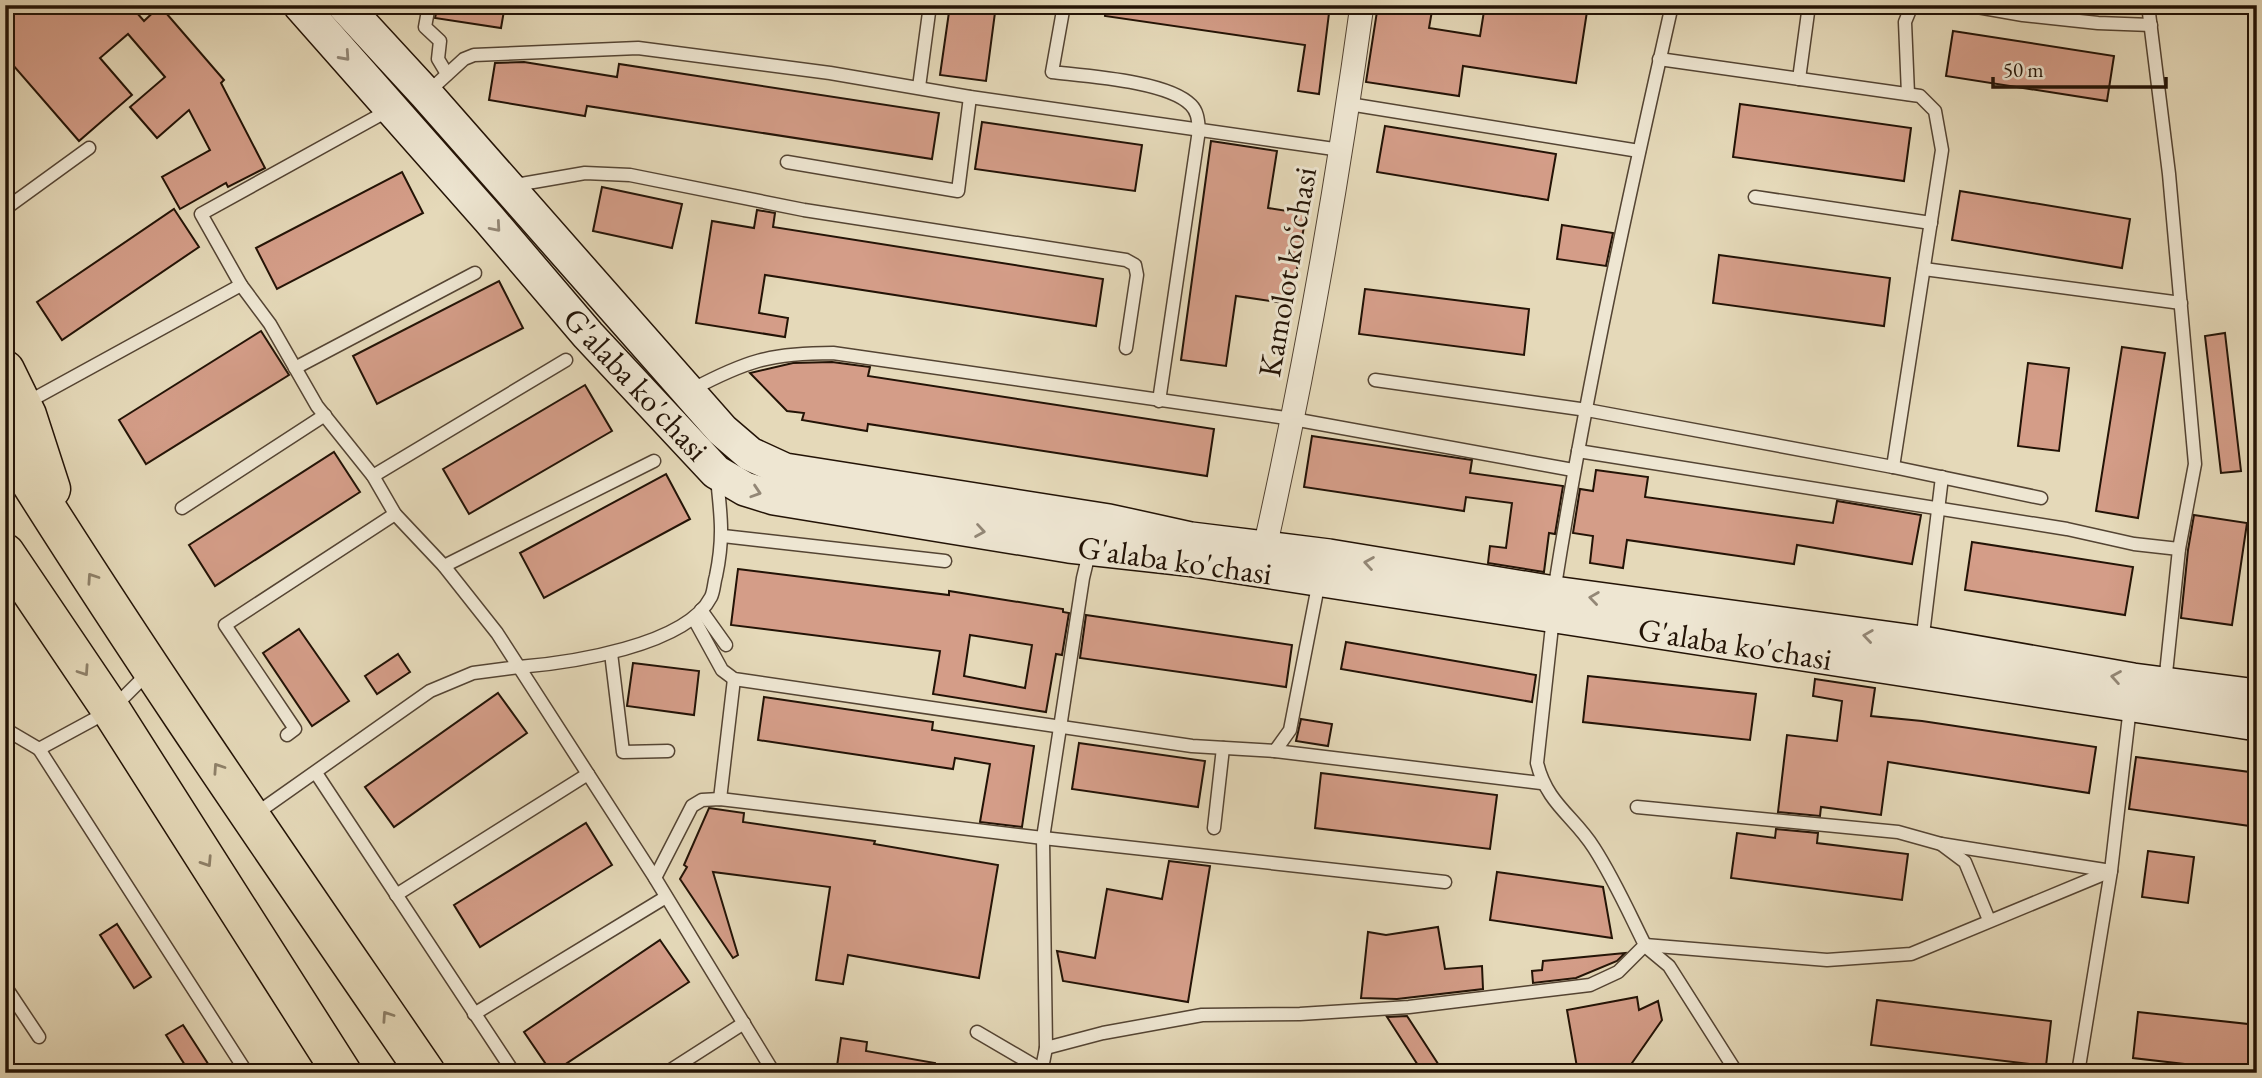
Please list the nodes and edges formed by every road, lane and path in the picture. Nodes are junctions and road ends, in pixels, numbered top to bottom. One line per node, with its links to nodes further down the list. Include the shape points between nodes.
1 (300, 5): 20 (main road, G'alaba ko'chasi, one-way to 20)
2 (344, 5): 15 (main road, G'alaba ko'chasi)
3 (429, 5): 15 (lane, via 425,27 440,41)
4 (930, 5): 16 (lane)
5 (1064, 5): 21 (lane, via 1052,72 1174,92 1197,112)
6 (1362, 5): 19 (street, Kamolot koʻchasi)
7 (1672, 5): 13 (lane)
8 (1810, 5): 14 (lane)
9 (1912, 5): 17 (lane, via 1905,22)
10 (1966, 5): 12 (lane, via 2023,15)
11 (2148, 5): 12 (lane)
12 (2151, 25): 35 (lane)
13 (1660, 60): 14 (lane); 24 (lane)
14 (1799, 79): 17 (lane)
15 (437, 84): 16 (lane, via 474,55 623,48); 26 (main road, G'alaba ko'chasi)
16 (919, 87): 18 (lane)
17 (1908, 94): 29 (lane, via 1920,96 1935,111 1940,137)
18 (970, 97): 21 (lane); 25 (lane, via 958,191)
19 (1349, 104): 23 (street, Kamolot koʻchasi); 24 (lane)
20 (392, 109): 31 (main road, G'alaba ko'chasi, one-way to 31); 34 (lane, via 201,214)
21 (1199, 130): 23 (lane); 42 (lane)
22 (89, 148): 28 (lane)
23 (1341, 150): 46 (street, Kamolot koʻchasi)
24 (1639, 151): 44 (lane)
25 (787, 162)
26 (506, 187): 30 (main road, G'alaba ko'chasi); 36 (lane, via 585,173 630,176 804,210 1126,260 1135,265 1137,275)
27 (1755, 197): 29 (lane)
28 (5, 209)
29 (1931, 223): 32 (lane)
30 (563, 250): 31 (main road); 41 (main road, G'alaba ko'chasi)
31 (532, 268): 52 (main road, G'alaba ko'chasi)
32 (1924, 269): 35 (lane); 50 (lane)
33 (475, 273): 38 (lane)
34 (241, 285): 38 (lane); 43 (lane)
35 (2181, 303): 63 (lane, via 2194,464)
36 (1126, 348)
37 (566, 360): 53 (lane)
38 (295, 368): 45 (lane)
39 (5, 370): 43 (highway)
40 (1375, 380): 44 (lane)
41 (688, 392): 42 (lane, via 752,361 791,353 833,353); 59 (main road, G'alaba ko'chasi, via 750,454 785,470)
42 (1159, 401): 46 (lane)
43 (22, 404): 61 (highway)
44 (1587, 410): 48 (lane); 50 (lane)
45 (325, 415): 53 (lane); 56 (lane)
46 (1293, 419): 51 (lane); 62 (street, Kamolot koʻchasi)
47 (5, 442): 61 (highway)
48 (1578, 451): 51 (lane); 57 (lane)
49 (654, 461): 66 (lane)
50 (1893, 467): 54 (lane)
51 (1573, 470): 68 (lane)
52 (716, 472): 59 (main road, G'alaba ko'chasi, one-way to 59, via 745,489 775,498); 60 (lane)
53 (373, 476): 58 (lane)
54 (1942, 477): 55 (lane); 57 (lane)
55 (2041, 498)
56 (182, 508)
57 (1938, 509): 63 (lane); 70 (lane)
58 (396, 514): 66 (lane); 83 (lane, via 225,625 295,729)
59 (1076, 534): 62 (main road, G'alaba ko'chasi, via 1109,521); 67 (main road, G'alaba ko'chasi, via 1187,559); 81 (lane, via 1083,578)
60 (723, 536): 65 (lane); 69 (lane, via 712,596)
61 (69, 545): 74 (highway, one-way to 61)
62 (1265, 547): 68 (main road, G'alaba ko'chasi, one-way to 62)
63 (2179, 549): 76 (lane)
64 (5, 553): 79 (highway, one-way to 79)
65 (945, 561)
66 (444, 566): 73 (lane)
67 (1319, 580): 68 (main road, G'alaba ko'chasi); 87 (lane, via 1290,730)
68 (1553, 605): 70 (main road, G'alaba ko'chasi, one-way to 68); 78 (main road, G'alaba ko'chasi); 90 (lane, via 1537,763)
69 (697, 615): 71 (lane); 72 (lane, via 664,634); 75 (lane, via 722,670)
70 (1922, 643): 76 (main road, G'alaba ko'chasi, one-way to 70)
71 (726, 645)
72 (611, 653): 73 (lane); 86 (lane, via 623,752)
73 (519, 667): 88 (lane, via 473,673 430,691); 89 (lane)
74 (152, 669): 79 (lane); 93 (highway, one-way to 74)
75 (734, 679): 81 (lane); 91 (lane)
76 (2165, 683): 77 (main road, G'alaba ko'chasi)
77 (2257, 696)
78 (2130, 703): 80 (main road, G'alaba ko'chasi); 97 (lane)
79 (111, 710): 85 (lane); 112 (highway, one-way to 112)
80 (2257, 724)
81 (1060, 725): 84 (lane); 95 (lane)
82 (5, 729): 85 (lane)
83 (287, 734)
84 (1223, 748): 87 (lane); 94 (lane)
85 (39, 749): 111 (lane)
86 (668, 751)
87 (1275, 751): 90 (lane)
88 (316, 773): 93 (lane); 100 (lane)
89 (588, 774): 98 (lane); 100 (lane)
90 (1541, 783): 103 (lane, via 1593,846)
91 (720, 799): 95 (lane); 98 (lane, via 692,806)
92 (1637, 807): 96 (lane, via 1898,832)
93 (251, 817): 113 (highway, one-way to 93)
94 (1214, 828)
95 (1043, 838): 99 (lane); 109 (lane)
96 (1941, 844): 97 (lane); 102 (lane, via 1965,862)
97 (2111, 871): 102 (lane); 118 (lane)
98 (655, 878): 101 (lane)
99 (1445, 882)
100 (396, 895): 105 (lane)
101 (666, 897): 105 (lane); 106 (lane)
102 (1989, 920): 103 (lane, via 1911,954 1827,960)
103 (1645, 946): 109 (lane, via 1618,972 1590,985 1409,1007 1202,1015); 117 (lane, via 1669,966)
104 (5, 986): 108 (lane)
105 (474, 1014): 114 (lane)
106 (744, 1023): 115 (lane); 116 (lane)
107 (976, 1032): 110 (lane)
108 (39, 1037)
109 (1046, 1048): 110 (lane)
110 (1041, 1071)
111 (247, 1073)
112 (342, 1073)
113 (426, 1073)
114 (514, 1073)
115 (666, 1073)
116 (774, 1073)
117 (1737, 1073)
118 (2078, 1073)

